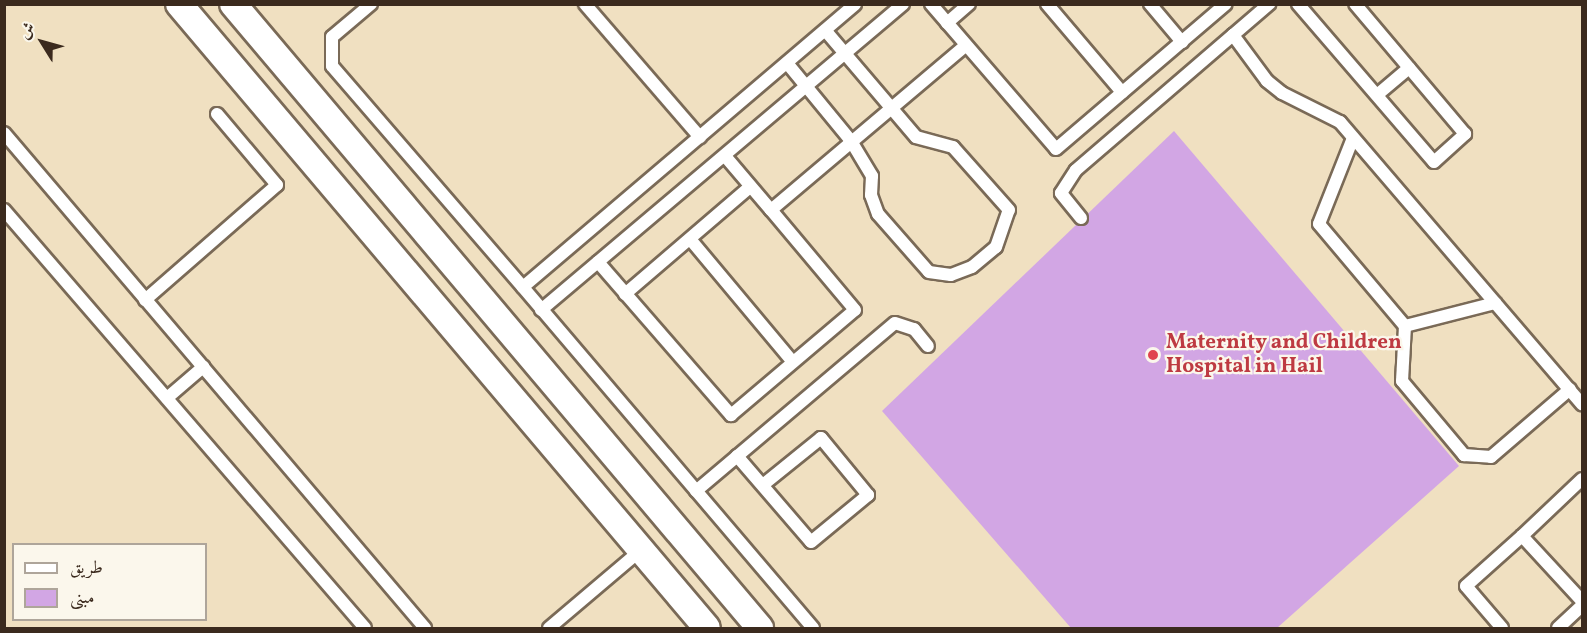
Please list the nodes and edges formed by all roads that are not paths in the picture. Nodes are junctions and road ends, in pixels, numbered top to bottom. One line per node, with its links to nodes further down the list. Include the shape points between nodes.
1 (179, 4): 56 (street)
2 (233, 4): 63 (street)
3 (371, 4): 39 (lane, via 332,37 332,66)
4 (585, 4): 29 (lane)
5 (855, 4): 16 (lane)
6 (903, 4): 20 (lane)
7 (932, 4): 15 (lane)
8 (969, 4): 15 (lane)
9 (1047, 4): 24 (lane)
10 (1150, 4): 18 (lane)
11 (1226, 4): 18 (lane)
12 (1269, 4): 17 (lane)
13 (1298, 4): 25 (lane)
14 (1355, 4): 22 (lane)
15 (947, 23): 19 (lane)
16 (825, 30): 20 (lane); 21 (lane)
17 (1233, 35): 30 (lane, via 1267,81 1282,93 1340,122); 36 (lane, via 1077,170 1062,193)
18 (1182, 42): 24 (lane)
19 (966, 45): 24 (lane, via 1056,149); 26 (lane)
20 (844, 55): 23 (lane); 26 (lane)
21 (787, 63): 23 (lane); 29 (lane)
22 (1409, 68): 25 (lane); 25 (lane, via 1465,134 1434,162)
23 (806, 87): 31 (lane); 32 (lane)
24 (1122, 92)
25 (1377, 95)
26 (890, 108): 31 (lane); 31 (lane, via 916,137 953,147 1009,210 996,247 972,267 951,274 929,272 878,214 872,176)
27 (217, 114): 41 (lane, via 277,184)
28 (4, 133): 41 (lane)
29 (699, 137): 39 (lane)
30 (1353, 138): 42 (lane); 44 (lane, via 1319,224)
31 (851, 141): 35 (lane)
32 (725, 156): 33 (lane); 38 (lane)
33 (750, 187): 35 (lane); 37 (lane)
34 (4, 210): 49 (lane)
35 (771, 210): 46 (lane, via 855,310)
36 (1081, 218)
37 (690, 239): 40 (lane); 46 (lane)
38 (598, 262): 40 (lane); 43 (lane)
39 (523, 287): 43 (lane)
40 (625, 294): 46 (lane, via 731,416)
41 (145, 300): 47 (lane)
42 (1495, 303): 44 (lane); 48 (lane)
43 (542, 310): 54 (lane)
44 (1405, 326): 48 (lane, via 1402,381 1464,455 1491,457)
45 (928, 346): 51 (lane, via 914,329 895,323)
46 (793, 362)
47 (203, 367): 49 (lane); 60 (lane)
48 (1570, 389): 50 (lane)
49 (167, 398): 59 (lane)
50 (1582, 404)
51 (737, 456): 53 (lane, via 811,542 868,495 821,438); 54 (lane)
52 (1582, 479): 55 (lane)
53 (764, 484)
54 (696, 491): 64 (lane)
55 (1522, 536): 57 (lane); 65 (lane, via 1466,586)
56 (641, 550): 61 (lane); 62 (street)
57 (1582, 601)
58 (1582, 606): 66 (lane)
59 (365, 628)
60 (425, 628)
61 (549, 628)
62 (707, 628)
63 (760, 628)
64 (813, 628)
65 (1502, 628)
66 (1558, 628)

